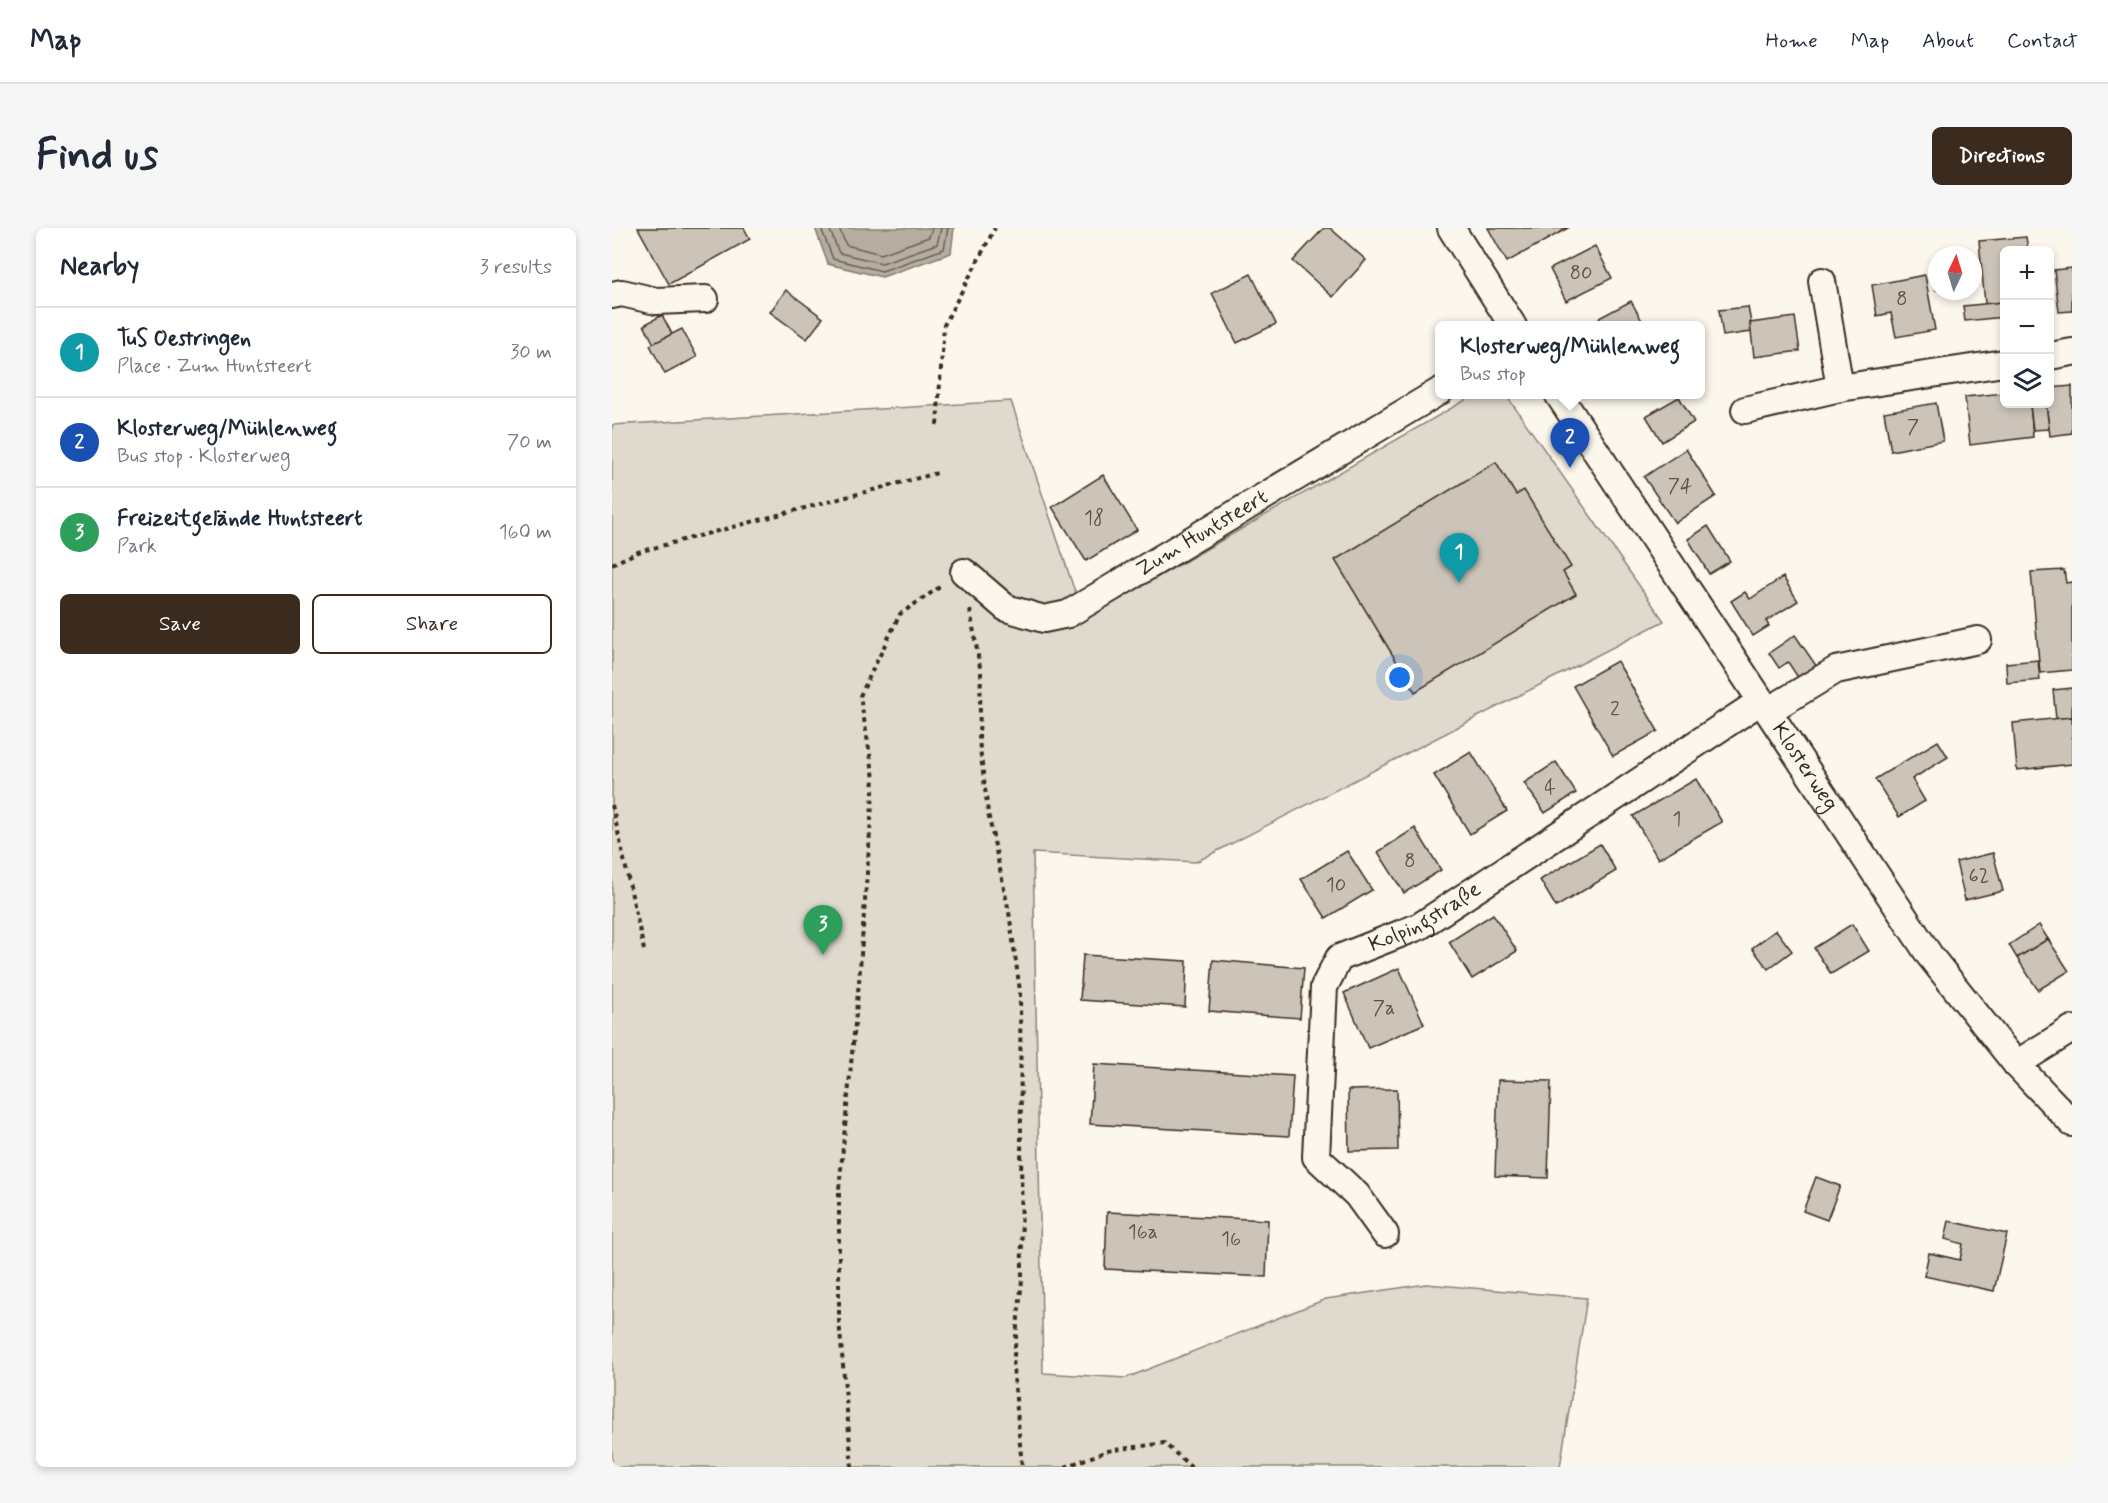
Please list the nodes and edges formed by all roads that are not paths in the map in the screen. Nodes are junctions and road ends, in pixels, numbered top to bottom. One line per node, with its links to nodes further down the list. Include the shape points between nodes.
1 (1450, 228): 5 (street)
2 (1822, 281): 9 (street)
3 (612, 295): 4 (street, via 622,293 656,301)
4 (705, 299)
5 (1510, 321)
6 (2072, 352): 7 (street)
7 (2054, 355)
8 (2000, 364): 9 (street)
9 (1840, 388): 12 (street)
10 (1435, 394): 13 (street, Zum Huntsteert, via 1068,614 1044,620 1006,609)
11 (1561, 399): 15 (street, Klosterweg)
12 (1745, 410)
13 (964, 572)
14 (1978, 640): 15 (street, Kolpingstraße, via 1836,670)
15 (1765, 706): 17 (street, Klosterweg, via 1930,956); 19 (street, Kolpingstraße, via 1420,926 1339,958 1324,987 1317,1157 1357,1195)
16 (2072, 1029): 17 (street)
17 (2016, 1064): 18 (street, Klosterweg)
18 (2072, 1123)
19 (1385, 1234)

